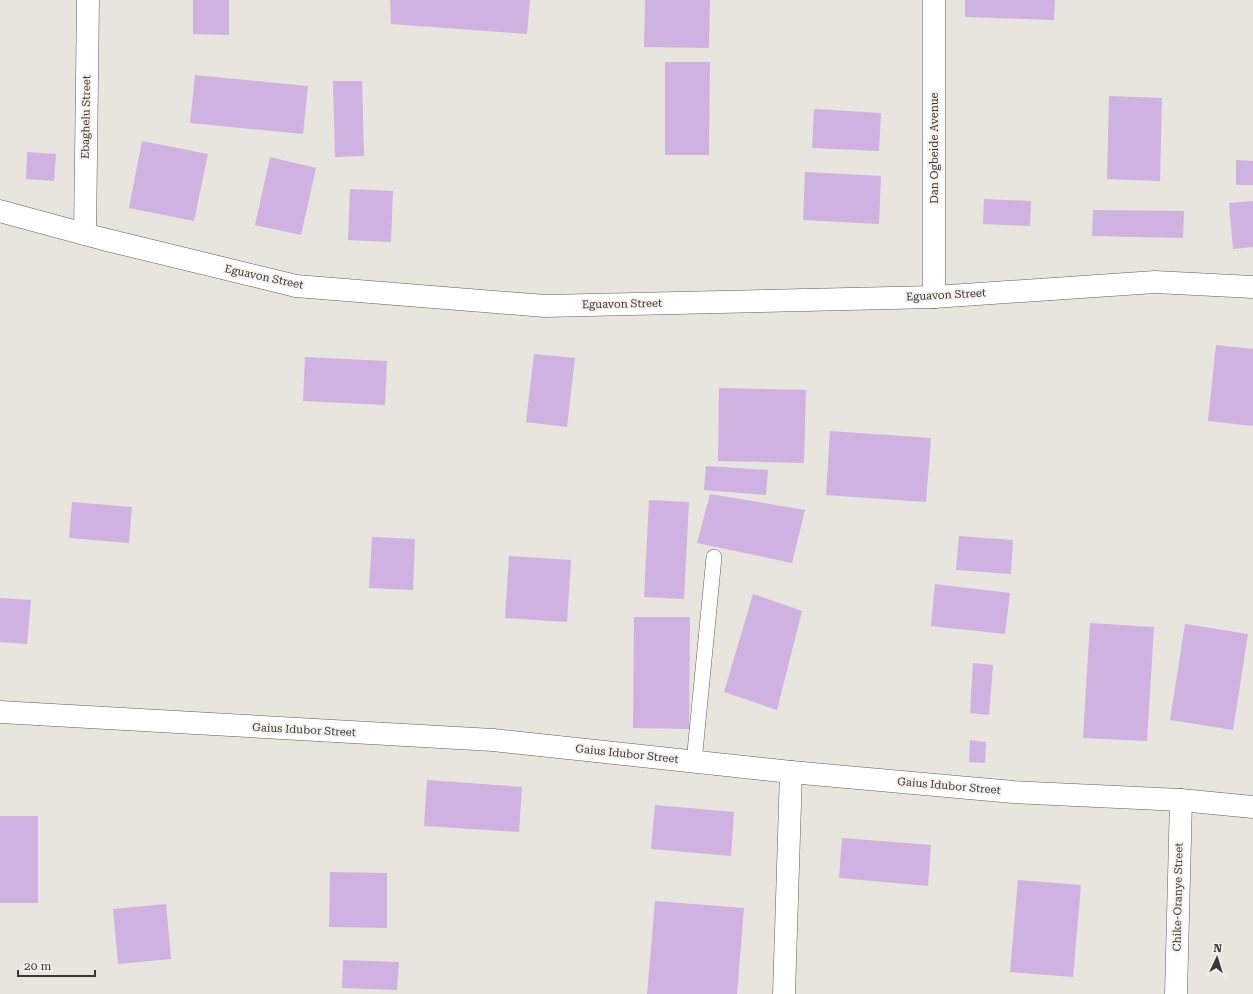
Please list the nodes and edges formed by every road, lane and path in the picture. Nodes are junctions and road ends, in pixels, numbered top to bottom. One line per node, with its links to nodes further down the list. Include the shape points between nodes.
1 (88, 0): 4 (street, Ebaghelu Street)
2 (934, 0): 6 (street, Dan Ogbeide Avenue)
3 (0, 211): 4 (street, Eguavon Street)
4 (85, 234): 6 (street, Eguavon Street, via 296,286 545,306)
5 (1253, 287): 6 (street, Eguavon Street, via 1155,282)
6 (934, 297)
7 (714, 557): 9 (lane)
8 (0, 712): 9 (street, Gaius Idubor Street, via 493,740)
9 (694, 762): 10 (street, Gaius Idubor Street)
10 (791, 772): 11 (street, Gaius Idubor Street, via 1013,792); 13 (street)
11 (1181, 800): 12 (street, Gaius Idubor Street); 14 (street, Chike-Oranye Street)
12 (1253, 806)
13 (784, 994)
14 (1176, 994)

